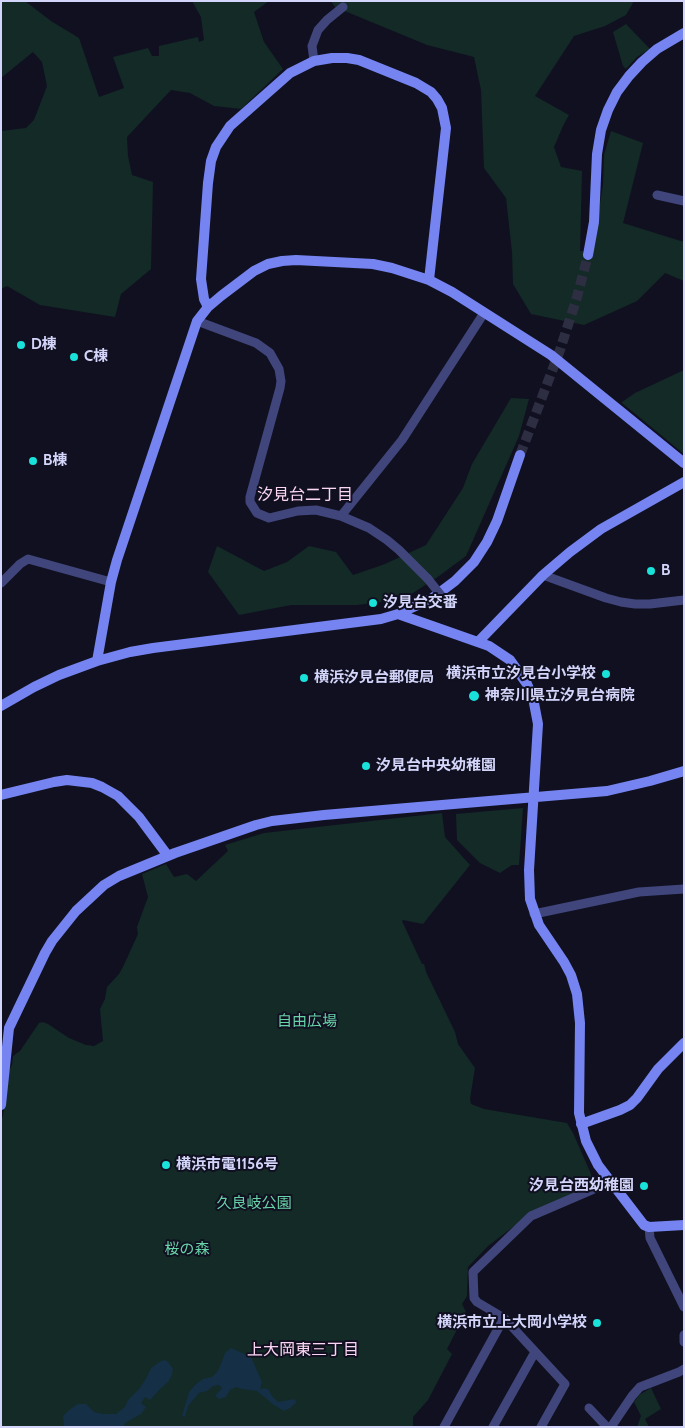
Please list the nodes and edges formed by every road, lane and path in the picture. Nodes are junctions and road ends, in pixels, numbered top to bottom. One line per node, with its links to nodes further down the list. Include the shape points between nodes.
1 (343, 7): 3 (street, via 318,30 312,46)
2 (683, 34): 6 (street, via 642,62 617,92 608,110 597,154 594,222)
3 (314, 61): 7 (street, via 347,58 370,64 423,86 442,108 446,128); 8 (street, via 290,73 275,86 230,126 216,146 209,177 202,279)
4 (657, 195): 5 (street)
5 (684, 201)
6 (588, 255)
7 (429, 280): 8 (street, via 373,264 282,260 254,271); 9 (street)
8 (208, 306): 10 (street)
9 (484, 313): 12 (street, via 563,364); 14 (street, via 398,446)
10 (197, 321): 14 (street, via 263,347 279,369 280,388 250,497 253,508 269,518 306,510); 16 (street)
11 (520, 455): 20 (street, via 498,521 474,562 431,599)
12 (684, 463)
13 (684, 482): 15 (street, via 588,538)
14 (341, 516): 19 (street, bridge, via 387,540 428,579)
15 (543, 575): 18 (street, via 622,602 650,604); 21 (street)
16 (111, 582): 17 (street, via 28,559); 22 (street)
17 (1, 583)
18 (684, 600)
19 (447, 603)
20 (398, 614): 21 (street); 22 (street, via 381,619 153,648)
21 (478, 642): 26 (street, via 510,660 533,698 538,724)
22 (97, 661): 23 (street, via 34,687)
23 (1, 706)
24 (684, 771): 26 (street, via 607,791)
25 (1, 795): 27 (street, via 67,780 92,783 118,796 139,817)
26 (532, 797): 27 (street, via 272,821); 29 (street, via 529,889)
27 (168, 856): 30 (street, via 119,876 76,911 52,941)
28 (684, 889): 29 (street, via 639,892)
29 (534, 914): 33 (street, via 571,975 577,994)
30 (5, 1027): 32 (street)
31 (684, 1043): 33 (street, via 658,1069 630,1105)
32 (1, 1105)
33 (581, 1124): 34 (street, via 591,1153)
34 (610, 1182): 36 (street); 38 (street, via 530,1216 473,1272 476,1302)
35 (684, 1225): 36 (street)
36 (648, 1227): 37 (street, via 650,1238)
37 (684, 1308)
38 (504, 1318): 41 (street); 44 (street)
39 (684, 1335): 40 (street)
40 (684, 1342)
41 (535, 1352): 45 (street); 46 (street, via 565,1384)
42 (684, 1369): 47 (street, via 640,1387)
43 (589, 1408): 47 (street)
44 (444, 1427)
45 (492, 1427)
46 (541, 1427)
47 (609, 1427)

